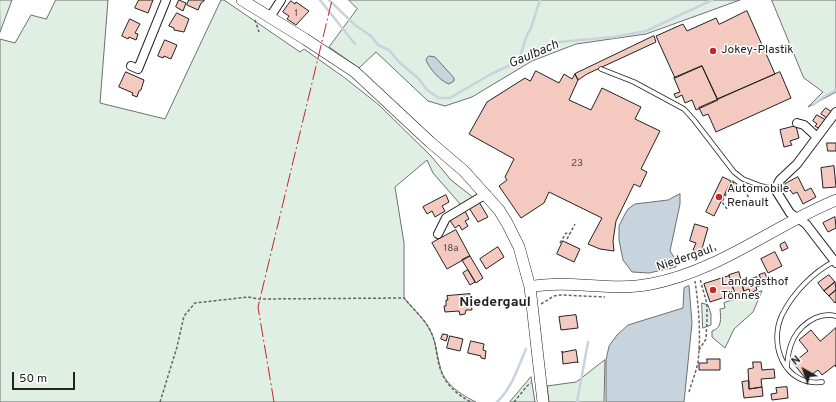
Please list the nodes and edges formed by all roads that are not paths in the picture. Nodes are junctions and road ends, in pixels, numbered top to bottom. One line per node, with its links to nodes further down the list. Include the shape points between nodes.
1 (166, 0): 5 (street, via 138,69)
2 (242, 0): 4 (main road)
3 (281, 0): 4 (street)
4 (270, 17): 11 (main road, via 355,72)
5 (131, 66)
6 (601, 69): 10 (lane, via 634,82 684,109 737,174 761,186)
7 (836, 112): 9 (street)
8 (797, 122): 9 (street)
9 (817, 137): 10 (street)
10 (775, 189): 13 (street, via 790,213)
11 (486, 194): 14 (street, via 446,218); 16 (main road, via 513,234)
12 (836, 200): 13 (main road, Niedergaul)
13 (798, 218): 15 (street, via 806,224); 16 (main road, Niedergaul, via 717,262 688,274 657,282 620,287 544,284)
14 (438, 234)
15 (835, 262): 18 (lane, via 818,270 810,278 781,316 778,347)
16 (530, 287): 20 (main road)
17 (836, 316): 18 (lane, via 823,315 801,327 792,340)
18 (787, 367): 19 (lane, via 801,380 809,383)
19 (822, 382)
20 (543, 402)

